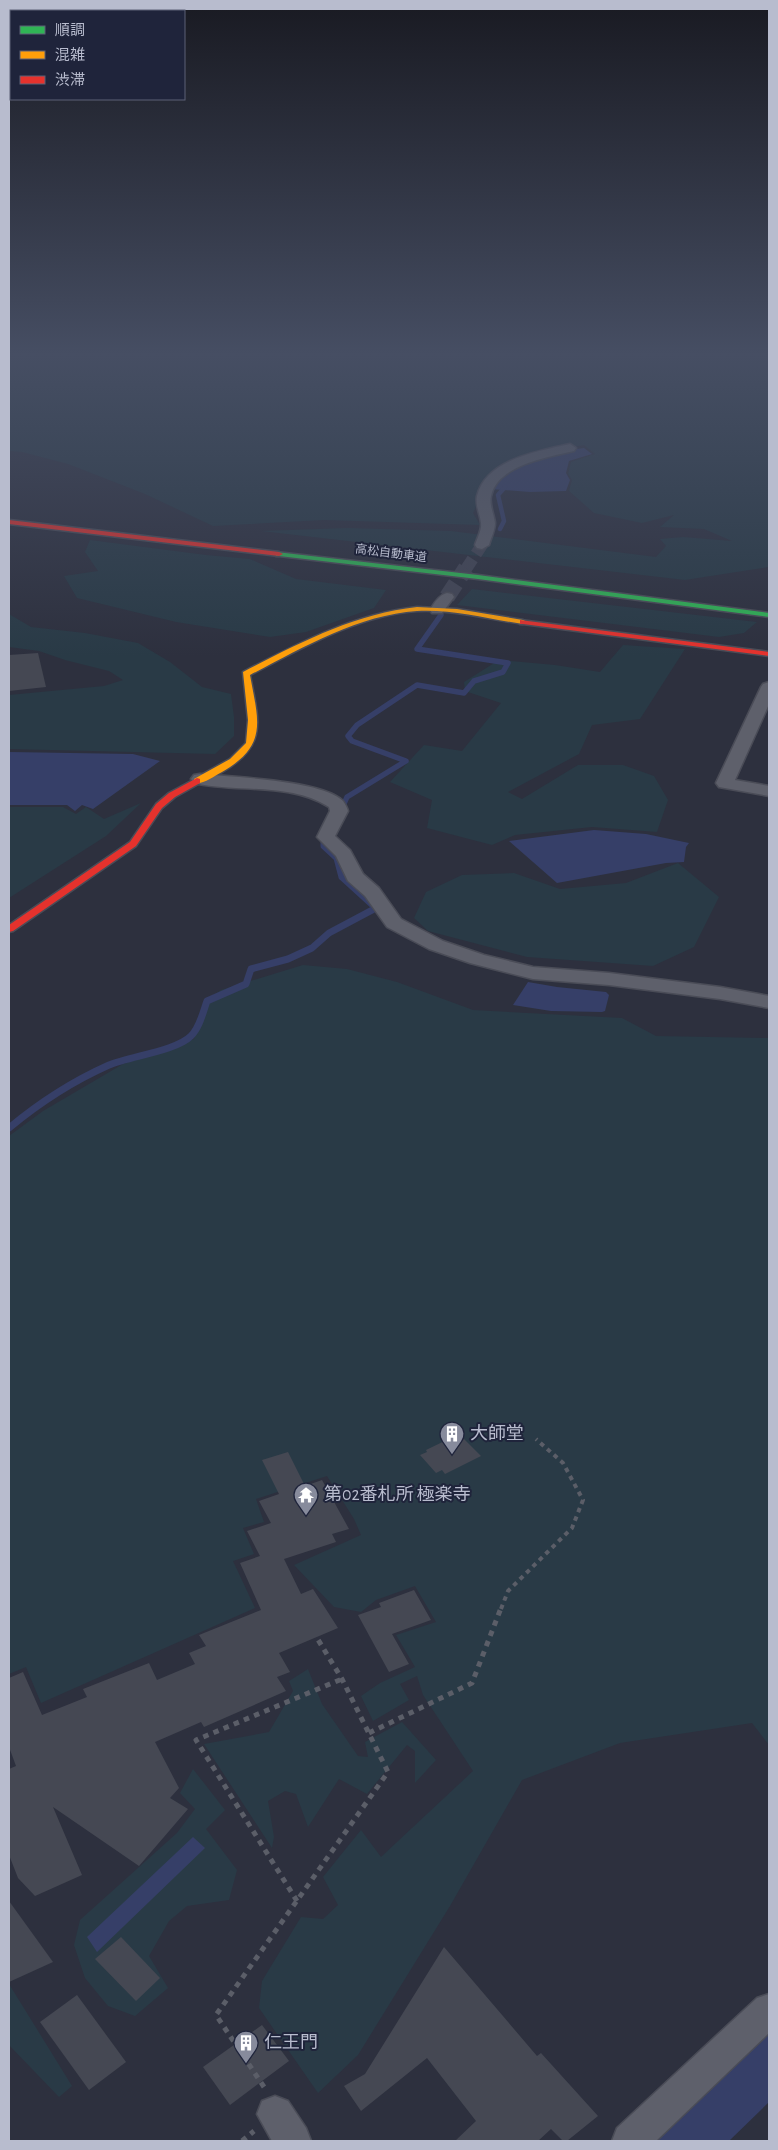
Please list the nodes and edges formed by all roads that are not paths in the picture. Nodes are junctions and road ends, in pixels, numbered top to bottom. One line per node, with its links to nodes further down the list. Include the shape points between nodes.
1 (542, 455): 3 (street, via 520,461 492,480 485,490 483,499 488,527)
2 (9, 522): 8 (main road, 高松自動車道)
3 (482, 545)
4 (312, 546): 5 (main road, 高松自動車道)
5 (632, 585)
6 (447, 598): 7 (street)
7 (436, 610): 9 (main road); 11 (main road, via 410,609 384,615 340,631 246,674 251,742 234,760)
8 (769, 615)
9 (769, 654)
10 (769, 688): 12 (street, via 725,783)
11 (200, 779): 13 (main road, via 159,806 133,844); 14 (street, via 291,789 336,804 339,811 326,837 344,854 355,878 372,892 394,923 436,945 533,973 655,985)
12 (769, 791)
13 (9, 929)
14 (769, 1002)
15 (769, 2010): 16 (street)
16 (630, 2141)

